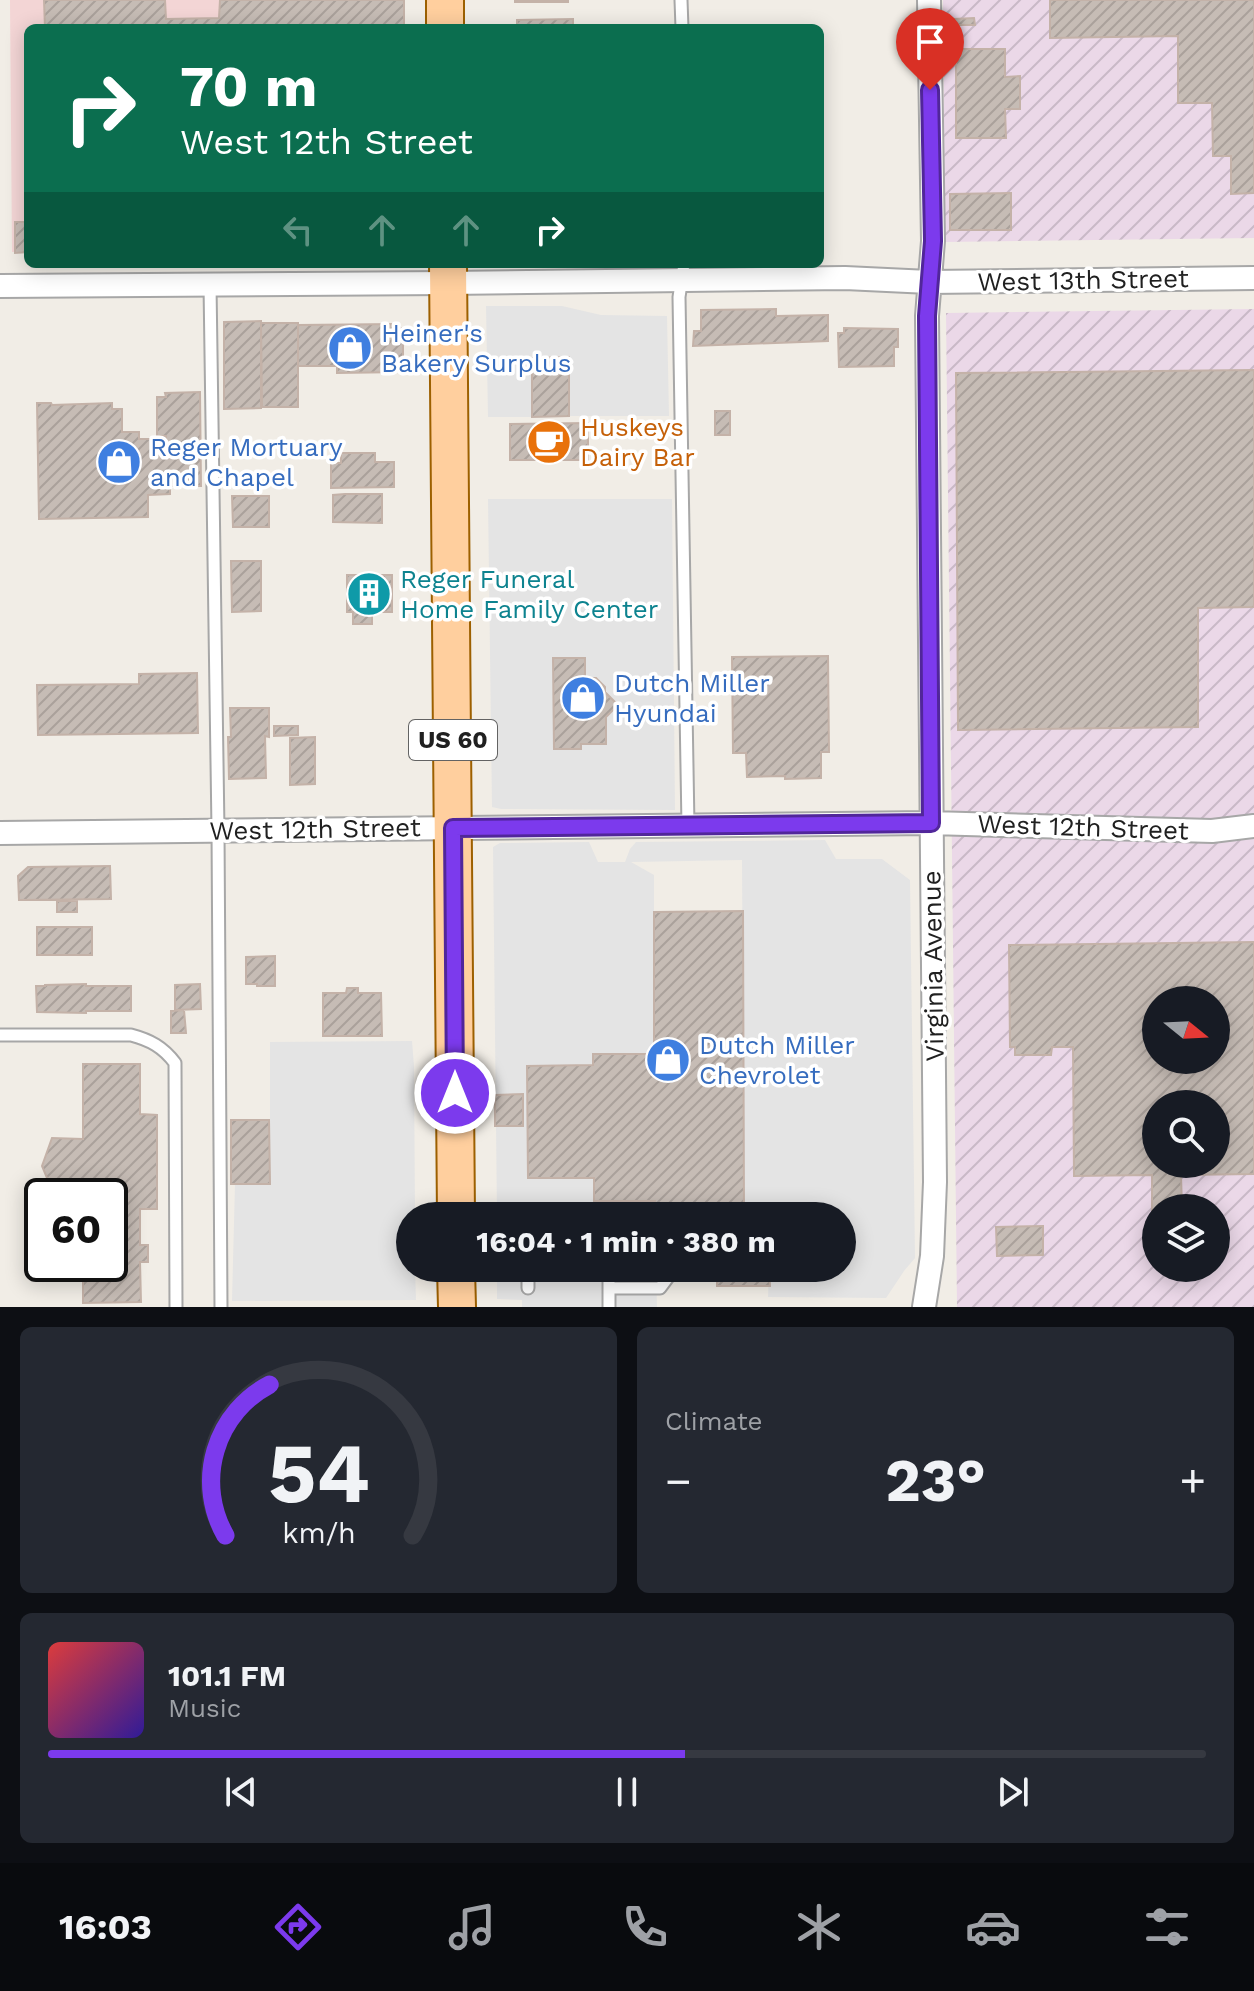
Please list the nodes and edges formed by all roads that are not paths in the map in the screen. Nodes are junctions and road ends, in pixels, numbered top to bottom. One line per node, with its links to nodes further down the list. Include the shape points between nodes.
1 (445, 0): 4 (main road)
2 (681, 0): 5 (lane)
3 (929, 0): 9 (street, Virginia Avenue)
4 (445, 24)
5 (682, 24)
6 (683, 272): 7 (street, West 13th Street); 9 (street, West 13th Street); 13 (lane, via 679,297)
7 (448, 274): 10 (street, West 13th Street); 15 (main road, US 60)
8 (1254, 278): 9 (street, West 13th Street)
9 (929, 282): 12 (street, Virginia Avenue)
10 (210, 285): 11 (street, West 13th Street); 16 (lane)
11 (0, 286)
12 (931, 823): 13 (street, West 12th Street); 14 (street, West 12th Street, via 1212,831); 30 (street, Virginia Avenue, via 935,1182)
13 (688, 826): 15 (street, West 12th Street)
14 (1254, 826)
15 (453, 828): 16 (street, West 12th Street); 19 (main road, US 60)
16 (218, 830): 17 (street, West 12th Street); 27 (lane)
17 (0, 833)
18 (0, 1035): 26 (lane, via 131,1035 148,1039 175,1063)
19 (456, 1202)
20 (456, 1282): 28 (main road)
21 (528, 1282): 24 (lane)
22 (609, 1282): 25 (lane)
23 (664, 1282): 25 (lane, via 660,1288)
24 (528, 1288)
25 (609, 1288): 29 (lane)
26 (176, 1307)
27 (221, 1307)
28 (457, 1307)
29 (609, 1307)
30 (924, 1307)

